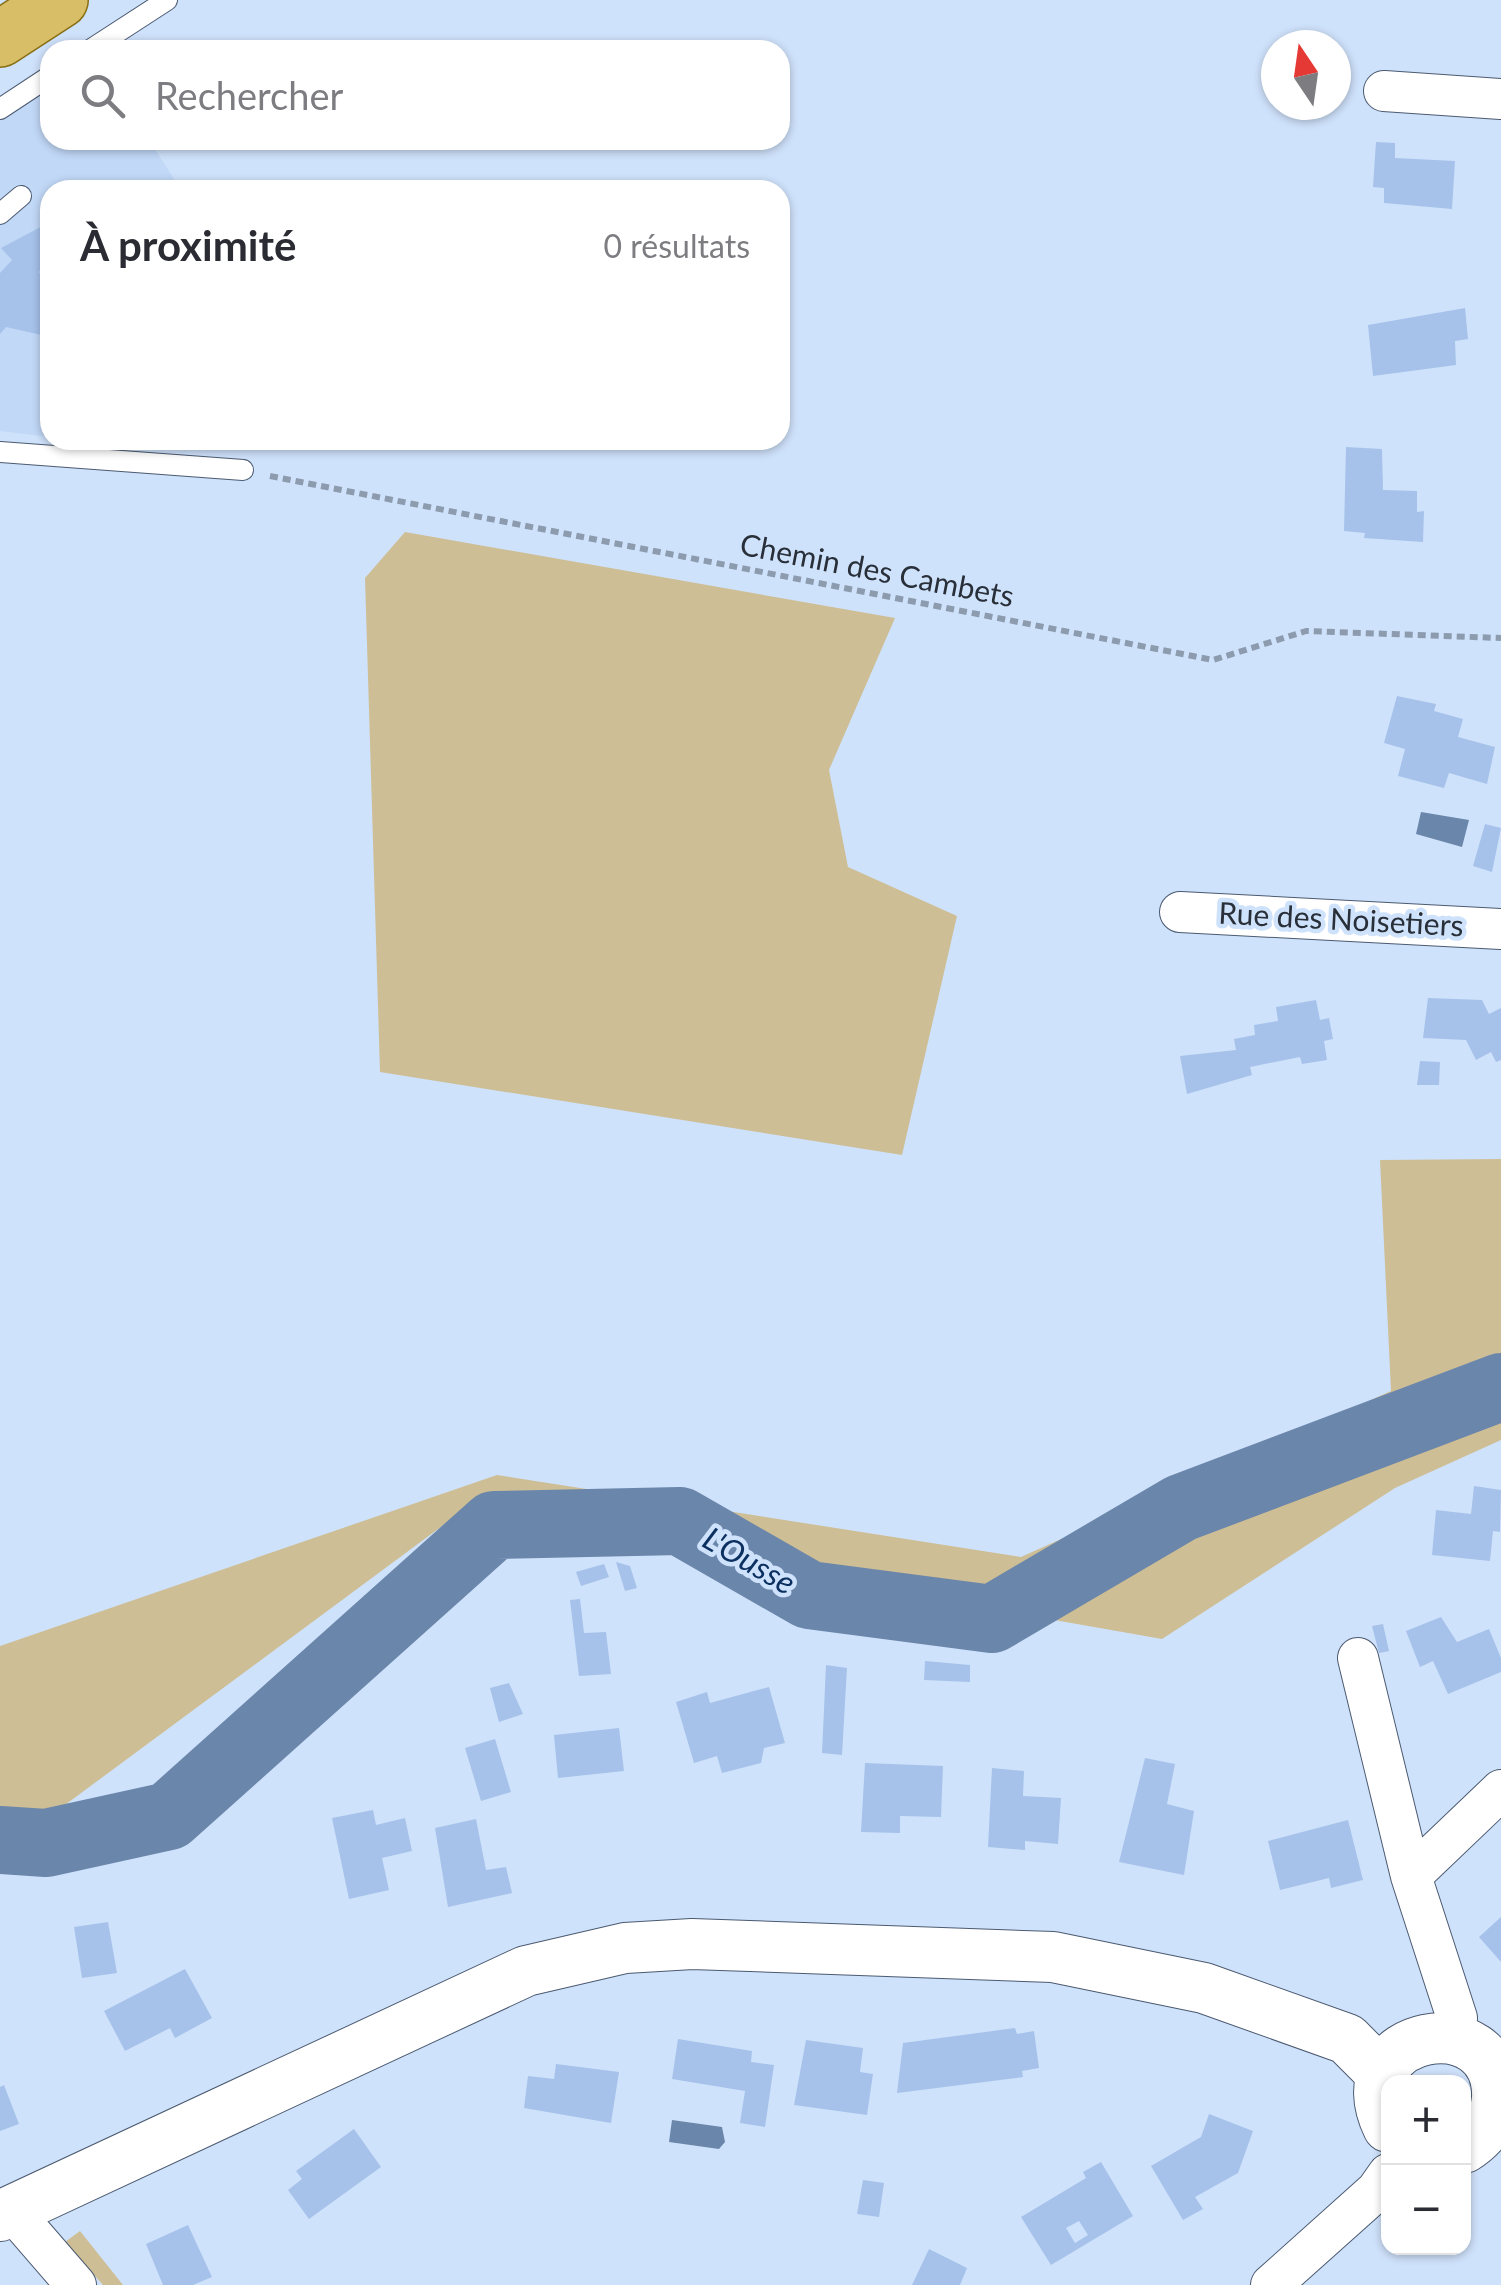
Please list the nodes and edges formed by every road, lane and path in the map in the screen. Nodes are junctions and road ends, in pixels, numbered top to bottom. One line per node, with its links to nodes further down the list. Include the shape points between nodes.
1 (60, 0): 3 (main road)
2 (167, 0): 4 (lane)
3 (0, 38)
4 (105, 40)
5 (40, 83): 8 (lane)
6 (1384, 91): 7 (street)
7 (1501, 99)
8 (0, 109)
9 (21, 196): 10 (lane)
10 (0, 214)
11 (0, 452): 12 (lane)
12 (243, 470)
13 (265, 475): 14 (path, Chemin des Cambets, via 1214,660 1306,631)
14 (1501, 638)
15 (1180, 912): 16 (street, Rue des Noisetiers)
16 (1501, 929)
17 (1358, 1658): 19 (street)
18 (1501, 1790): 19 (street)
19 (1412, 1876): 20 (street, via 1457,2018)
20 (1456, 2039): 21 (street, via 1425,2037 1407,2045); 22 (street, via 1491,2069)
21 (1382, 2074): 24 (street, via 1347,2039 1204,1988 1053,1957 692,1944 625,1948 526,1971)
22 (1488, 2129)
23 (1381, 2183): 26 (street)
24 (6, 2213): 25 (street)
25 (76, 2285)
26 (1271, 2285)

